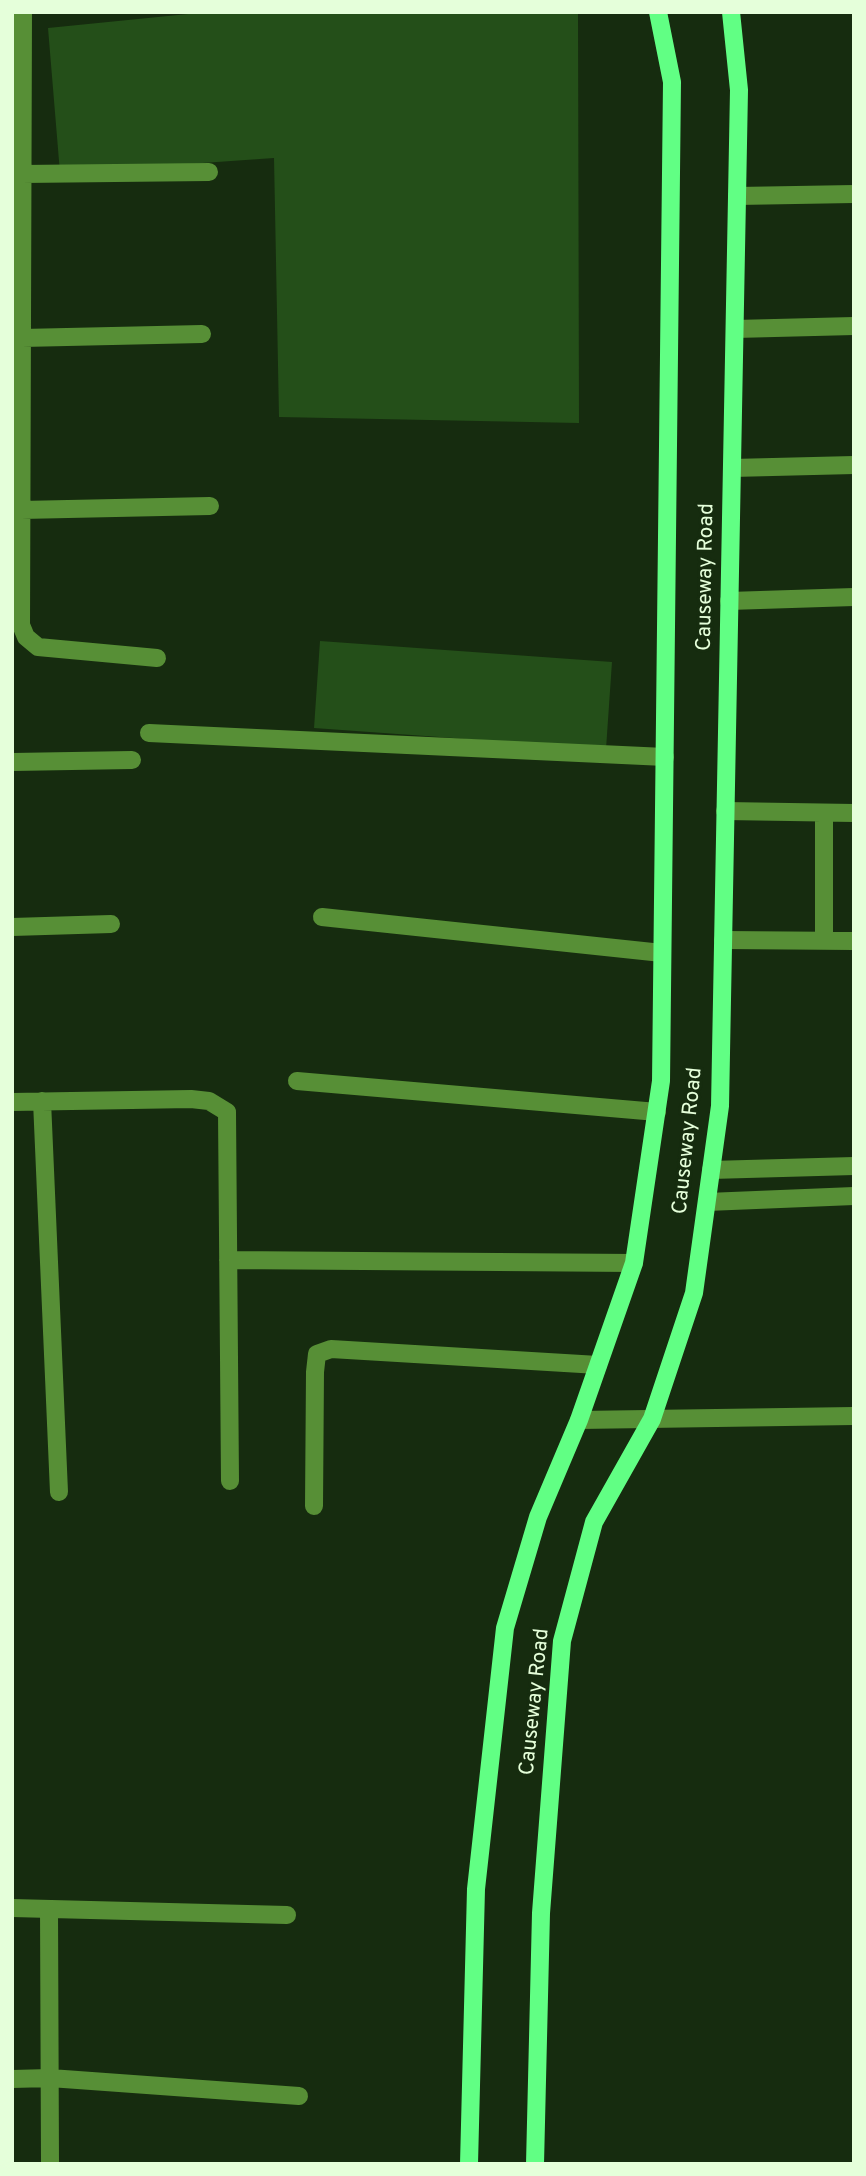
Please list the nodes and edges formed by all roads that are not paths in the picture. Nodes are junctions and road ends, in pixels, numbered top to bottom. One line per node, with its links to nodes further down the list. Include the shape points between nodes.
1 (23, 12): 5 (street)
2 (658, 12): 23 (main road, Causeway Road, via 672,82)
3 (731, 12): 7 (main road, Causeway Road, via 739,90)
4 (209, 172): 5 (street)
5 (22, 174): 8 (street)
6 (854, 194): 7 (street)
7 (737, 196): 10 (main road, Causeway Road)
8 (17, 228): 12 (street)
9 (854, 326): 10 (street)
10 (735, 329): 15 (main road, Causeway Road)
11 (202, 334): 12 (street)
12 (22, 338): 13 (street)
13 (17, 402): 17 (street)
14 (854, 465): 15 (street)
15 (732, 468): 20 (main road, Causeway Road)
16 (210, 506): 17 (street)
17 (21, 510): 18 (street)
18 (17, 590): 21 (street, via 21,625 38,647)
19 (854, 597): 20 (street)
20 (729, 601): 26 (main road, Causeway Road)
21 (158, 658)
22 (149, 733): 23 (street)
23 (665, 757): 35 (main road, Causeway Road)
24 (132, 760): 25 (street)
25 (12, 762)
26 (725, 811): 27 (street); 32 (main road, Causeway Road)
27 (824, 813): 28 (street); 33 (street)
28 (854, 814)
29 (322, 917): 35 (street)
30 (111, 924): 31 (street)
31 (12, 927)
32 (723, 940): 33 (street); 41 (main road, Causeway Road, via 720,1106)
33 (824, 941): 34 (street)
34 (854, 941)
35 (662, 953): 39 (main road, Causeway Road)
36 (297, 1081): 39 (street)
37 (42, 1101): 38 (street); 44 (street, via 191,1099 209,1101 227,1112); 51 (street)
38 (12, 1102)
39 (657, 1112): 45 (main road, Causeway Road)
40 (854, 1166): 41 (street)
41 (711, 1170): 43 (main road, Causeway Road)
42 (854, 1196): 43 (street)
43 (707, 1202): 48 (main road, Causeway Road, via 694,1293)
44 (228, 1260): 45 (street); 50 (street)
45 (634, 1263): 46 (main road, Causeway Road)
46 (598, 1365): 49 (main road, Causeway Road); 52 (street, via 331,1349 317,1354)
47 (854, 1416): 48 (street)
48 (652, 1419): 49 (street); 61 (main road, Causeway Road, via 594,1522 562,1641 541,1913)
49 (579, 1420): 60 (main road, Causeway Road, via 538,1517 505,1628 476,1889)
50 (230, 1481)
51 (59, 1492)
52 (314, 1506)
53 (12, 1908): 54 (street)
54 (49, 1909): 55 (street); 56 (street)
55 (287, 1915)
56 (50, 2078): 57 (street); 58 (street); 59 (street)
57 (12, 2079)
58 (299, 2096)
59 (50, 2164)
60 (469, 2164)
61 (535, 2164)

